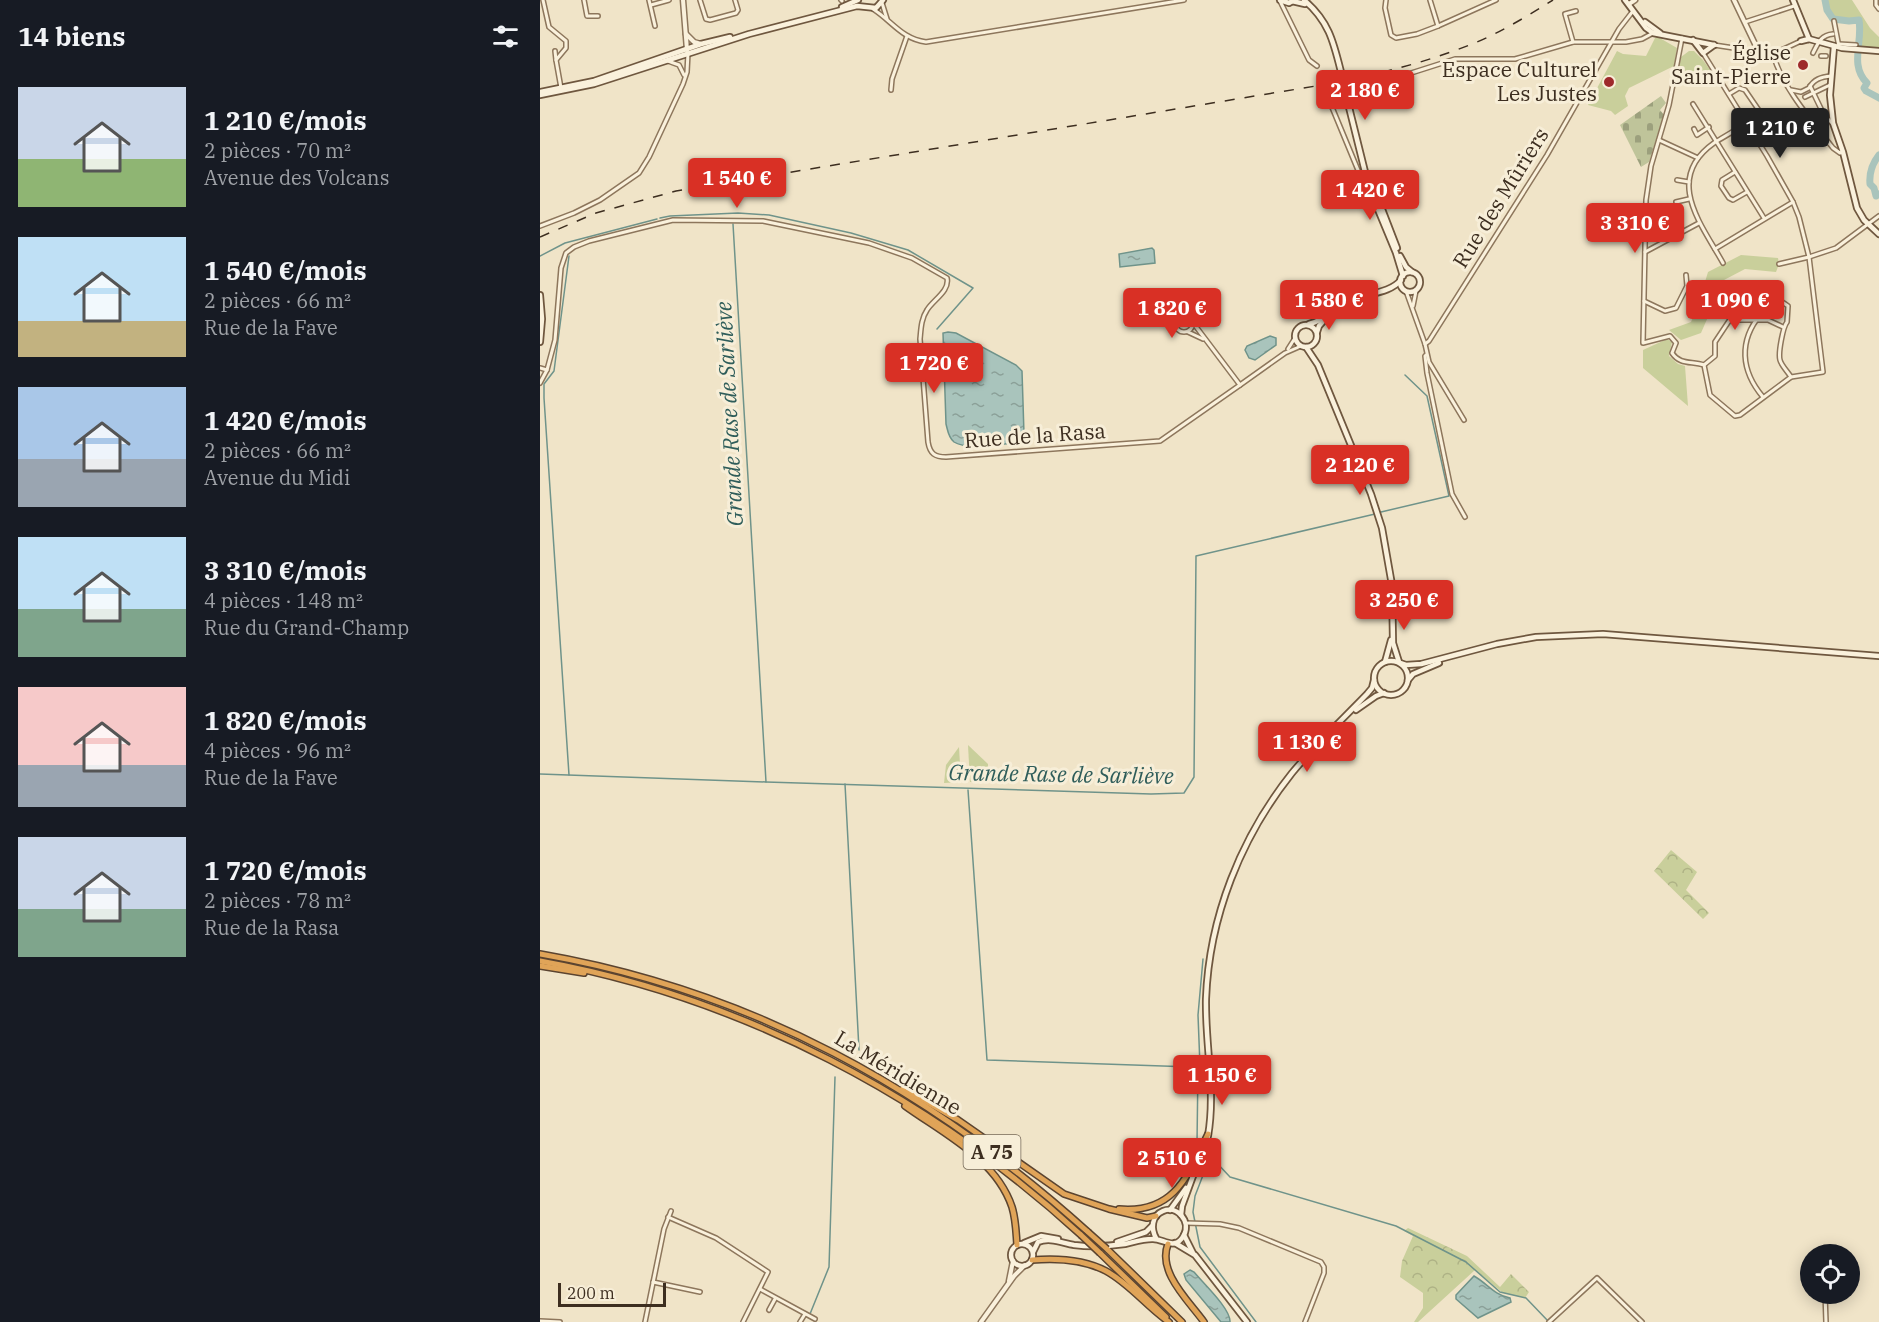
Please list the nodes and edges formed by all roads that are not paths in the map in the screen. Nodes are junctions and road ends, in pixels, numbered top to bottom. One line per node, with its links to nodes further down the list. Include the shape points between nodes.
1 (543, 0): 60 (street, via 549,27 566,41 566,48)
2 (584, 0): 30 (street, via 587,16)
3 (669, 0): 18 (street)
4 (684, 0): 36 (street)
5 (700, 0): 6 (street, via 710,21 736,13)
6 (735, 0)
7 (860, 0): 23 (main road); 28 (main road)
8 (1184, 0): 41 (street, via 932,41)
9 (1279, 0): 17 (main road); 29 (street)
10 (1304, 0): 22 (main road)
11 (1386, 0): 35 (street, via 1393,37)
12 (1430, 0): 35 (street)
13 (1496, 0): 35 (street)
14 (1635, 0): 20 (street)
15 (1734, 0): 33 (street)
16 (1876, 0): 25 (street)
17 (1292, 1): 22 (main road); 29 (street)
18 (650, 2): 34 (street)
19 (882, 2): 24 (main road); 31 (street)
20 (1627, 2): 27 (main road)
21 (1794, 3): 33 (street); 43 (main road)
22 (1310, 6): 83 (main road, bridge, via 1328,28)
23 (866, 7): 24 (main road); 28 (main road)
24 (873, 9): 31 (street)
25 (1879, 9)
26 (1576, 11): 46 (street, via 1565,14)
27 (1635, 12): 37 (main road); 39 (main road); 47 (street, Rue des Mûriers, via 1628,16)
28 (829, 13): 38 (main road)
29 (1288, 14): 62 (street, via 1309,60)
30 (598, 16)
31 (888, 21): 41 (street)
32 (1834, 21): 50 (street)
33 (1745, 22): 49 (street)
34 (656, 26)
35 (1438, 26)
36 (686, 33): 48 (street); 53 (street)
37 (1653, 33): 39 (main road); 47 (street, via 1642,39)
38 (749, 34): 48 (main road); 53 (main road)
39 (1662, 34): 42 (main road)
40 (1833, 34): 45 (street)
41 (907, 36): 68 (street)
42 (1682, 38): 51 (main road); 79 (street)
43 (1809, 39): 44 (main road); 45 (main road)
44 (1801, 41): 57 (street)
45 (1819, 41): 50 (main road); 56 (street)
46 (1573, 42): 47 (street); 91 (street, via 1515,59 1453,60 1408,74 1338,86 1329,92 1329,100)
47 (1613, 42): 126 (street, Rue des Mûriers, via 1547,155)
48 (700, 44): 53 (main road)
49 (1755, 44): 55 (street)
50 (1837, 46): 54 (main road); 63 (main road)
51 (1706, 47): 55 (street); 72 (street, via 1709,61)
52 (555, 51): 60 (street)
53 (687, 51): 61 (main road); 64 (street); 67 (main road)
54 (1879, 51)
55 (1759, 53): 57 (street)
56 (1813, 53)
57 (1773, 54): 69 (street)
58 (1821, 56): 59 (street)
59 (1826, 56)
60 (556, 60): 67 (street)
61 (664, 61): 64 (street, via 679,65); 67 (main road, via 594,84)
62 (1317, 66)
63 (1831, 76): 65 (main road); 66 (street, via 1821,77)
64 (685, 77): 96 (street, via 639,173 600,200)
65 (1830, 85): 70 (street); 76 (main road)
66 (1810, 86): 69 (street, via 1801,92); 70 (street)
67 (561, 90): 71 (main road)
68 (891, 90)
69 (1791, 90): 81 (street, via 1833,148)
70 (1814, 93): 73 (street); 76 (street, via 1824,115)
71 (540, 94)
72 (1729, 94): 75 (street); 75 (street, via 1739,88 1745,90 1757,107)
73 (1805, 97)
74 (1693, 104): 77 (street)
75 (1746, 123): 80 (street); 90 (street)
76 (1833, 123): 81 (main road)
77 (1709, 127): 78 (street, via 1697,135); 80 (street)
78 (1694, 129)
79 (1659, 140): 82 (street); 100 (street, via 1646,200)
80 (1717, 141): 82 (street); 84 (street)
81 (1843, 152): 95 (main road, via 1857,208)
82 (1698, 158): 86 (street)
83 (1363, 161): 91 (main road); 97 (main road)
84 (1735, 172): 87 (street); 87 (street, via 1722,180 1721,186 1733,200)
85 (1677, 180): 86 (street)
86 (1689, 182): 88 (street)
87 (1748, 192): 93 (street)
88 (1689, 199): 89 (street); 94 (street)
89 (1676, 202)
90 (1793, 202): 93 (street); 101 (street)
91 (1376, 207): 97 (street); 106 (main road)
92 (1879, 216): 95 (street)
93 (1764, 218): 99 (street)
94 (1699, 223): 99 (street); 100 (street)
95 (1868, 225): 98 (main road); 101 (street, via 1836,249)
96 (540, 226)
97 (1391, 234): 104 (main road)
98 (1879, 234)
99 (1715, 249): 102 (street)
100 (1645, 252): 111 (street)
101 (1809, 257): 103 (street); 134 (street, via 1823,372)
102 (1724, 262)
103 (1779, 264)
104 (1412, 272): 106 (main road); 108 (main road, via 1420,280)
105 (1686, 275): 111 (street, via 1687,286 1676,308 1665,311)
106 (1402, 278): 107 (main road); 109 (main road)
107 (1405, 291): 108 (main road); 109 (main road); 112 (street)
108 (1416, 291): 112 (street)
109 (1377, 292): 113 (main road)
110 (540, 295): 123 (main road)
111 (1644, 301): 131 (street, via 1643,344 1670,336 1676,340 1672,353 1678,360)
112 (1413, 311): 126 (street)
113 (1331, 313): 118 (main road); 121 (main road)
114 (1761, 314): 116 (street)
115 (1731, 318): 116 (street); 119 (street, via 1733,302 1741,289 1760,286 1787,304 1787,322); 131 (street, via 1716,342 1715,356)
116 (1756, 321): 119 (street, via 1768,320); 137 (street, via 1745,347 1746,370)
117 (1194, 324): 120 (street); 120 (street, via 1188,315 1176,318 1177,330); 124 (street)
118 (1309, 324): 121 (main road); 122 (main road, via 1298,328)
119 (1783, 327): 134 (street, via 1780,361)
120 (1188, 332): 124 (street)
121 (1317, 332): 125 (main road)
122 (1295, 338): 127 (main road); 128 (street)
123 (540, 342)
124 (1207, 342): 136 (street)
125 (1314, 344): 127 (main road); 130 (main road)
126 (1425, 344): 129 (street)
127 (1304, 346): 128 (street); 130 (main road)
128 (1285, 353): 136 (street, Rue de la Rasa)
129 (1426, 355): 138 (street); 139 (street, via 1452,494)
130 (1318, 364): 140 (main road, via 1376,508 1387,548)
131 (1704, 365): 137 (street, via 1710,395 1732,414 1740,415)
132 (540, 368): 133 (street)
133 (547, 370): 135 (street); 136 (street, Rue de la Rasa, via 555,340 561,268 574,247 673,220 763,221 868,243 912,258 944,275 948,283 925,312 920,339 929,450 940,457 1160,441)
134 (1791, 377): 137 (street)
135 (540, 383)
136 (1240, 385)
137 (1763, 397)
138 (1464, 420)
139 (1465, 518)
140 (1392, 604): 143 (main road); 144 (main road, via 1393,643)
141 (1879, 656): 142 (main road, via 1577,634 1514,641)
142 (1449, 658): 144 (main road, via 1421,664); 146 (main road)
143 (1385, 662): 144 (main road); 145 (main road, via 1376,669)
144 (1399, 663): 146 (main road, via 1407,670)
145 (1374, 680): 147 (main road); 148 (main road, via 1372,688)
146 (1408, 680): 147 (main road, via 1399,693)
147 (1384, 693): 148 (main road)
148 (1338, 725): 155 (main road, via 1294,771 1264,812 1240,856 1222,904 1206,998 1211,1102)
149 (540, 951): 153 (highway, La Méridienne / A 75, via 674,987 749,1014)
150 (540, 961): 152 (highway, La Méridienne / A 75)
151 (540, 966): 152 (highway)
152 (610, 977): 154 (highway, La Méridienne / A 75, via 668,993 759,1027)
153 (888, 1081): 157 (highway, via 958,1120 1050,1185); 193 (highway, La Méridienne / A 75, bridge, via 1010,1165 1107,1249)
154 (888, 1091): 170 (highway, via 987,1166 1009,1199); 192 (highway, La Méridienne / A 75, bridge, via 1021,1183)
155 (1208, 1134): 156 (main road); 157 (highway, via 1181,1186 1157,1204 1133,1210)
156 (1191, 1181): 158 (main road); 160 (main road)
157 (1078, 1200): 161 (highway, via 1147,1218)
158 (1170, 1210): 160 (main road); 161 (main road)
159 (671, 1211): 162 (street)
160 (1181, 1215): 163 (main road)
161 (1156, 1216): 164 (main road)
162 (668, 1217): 176 (street); 178 (street, via 716,1238 768,1272)
163 (1186, 1224): 165 (main road); 196 (street, via 1239,1228 1321,1262 1324,1273)
164 (1152, 1226): 166 (main road); 167 (main road, via 1121,1241 1081,1243 1041,1236)
165 (1184, 1236): 168 (main road); 172 (main road)
166 (1156, 1238): 169 (main road); 171 (main road, via 1125,1244 1082,1245 1041,1240)
167 (1024, 1243): 170 (main road); 171 (main road)
168 (1175, 1243): 169 (main road); 172 (main road)
169 (1168, 1244): 194 (highway, via 1165,1261 1170,1274)
170 (1017, 1245): 174 (main road, via 1011,1253)
171 (1033, 1252): 173 (main road)
172 (1195, 1255): 195 (main road)
173 (1032, 1260): 175 (main road); 192 (highway, via 1079,1262 1107,1272)
174 (1013, 1262): 175 (main road); 177 (street)
175 (1025, 1265): 177 (street)
176 (653, 1282): 179 (street); 188 (street)
177 (1006, 1287): 191 (street)
178 (760, 1289): 180 (street); 189 (street)
179 (700, 1292)
180 (776, 1299): 182 (street); 183 (street)
181 (1825, 1304): 198 (street)
182 (769, 1310)
183 (805, 1314): 184 (street); 190 (street)
184 (815, 1319)
185 (540, 1321): 187 (street)
186 (1550, 1321): 197 (street, via 1597,1278)
187 (560, 1322)
188 (645, 1322)
189 (743, 1322)
190 (800, 1322)
191 (981, 1322)
192 (1170, 1322)
193 (1182, 1322)
194 (1204, 1322)
195 (1247, 1322)
196 (1305, 1322)
197 (1642, 1322)
198 (1826, 1322)

